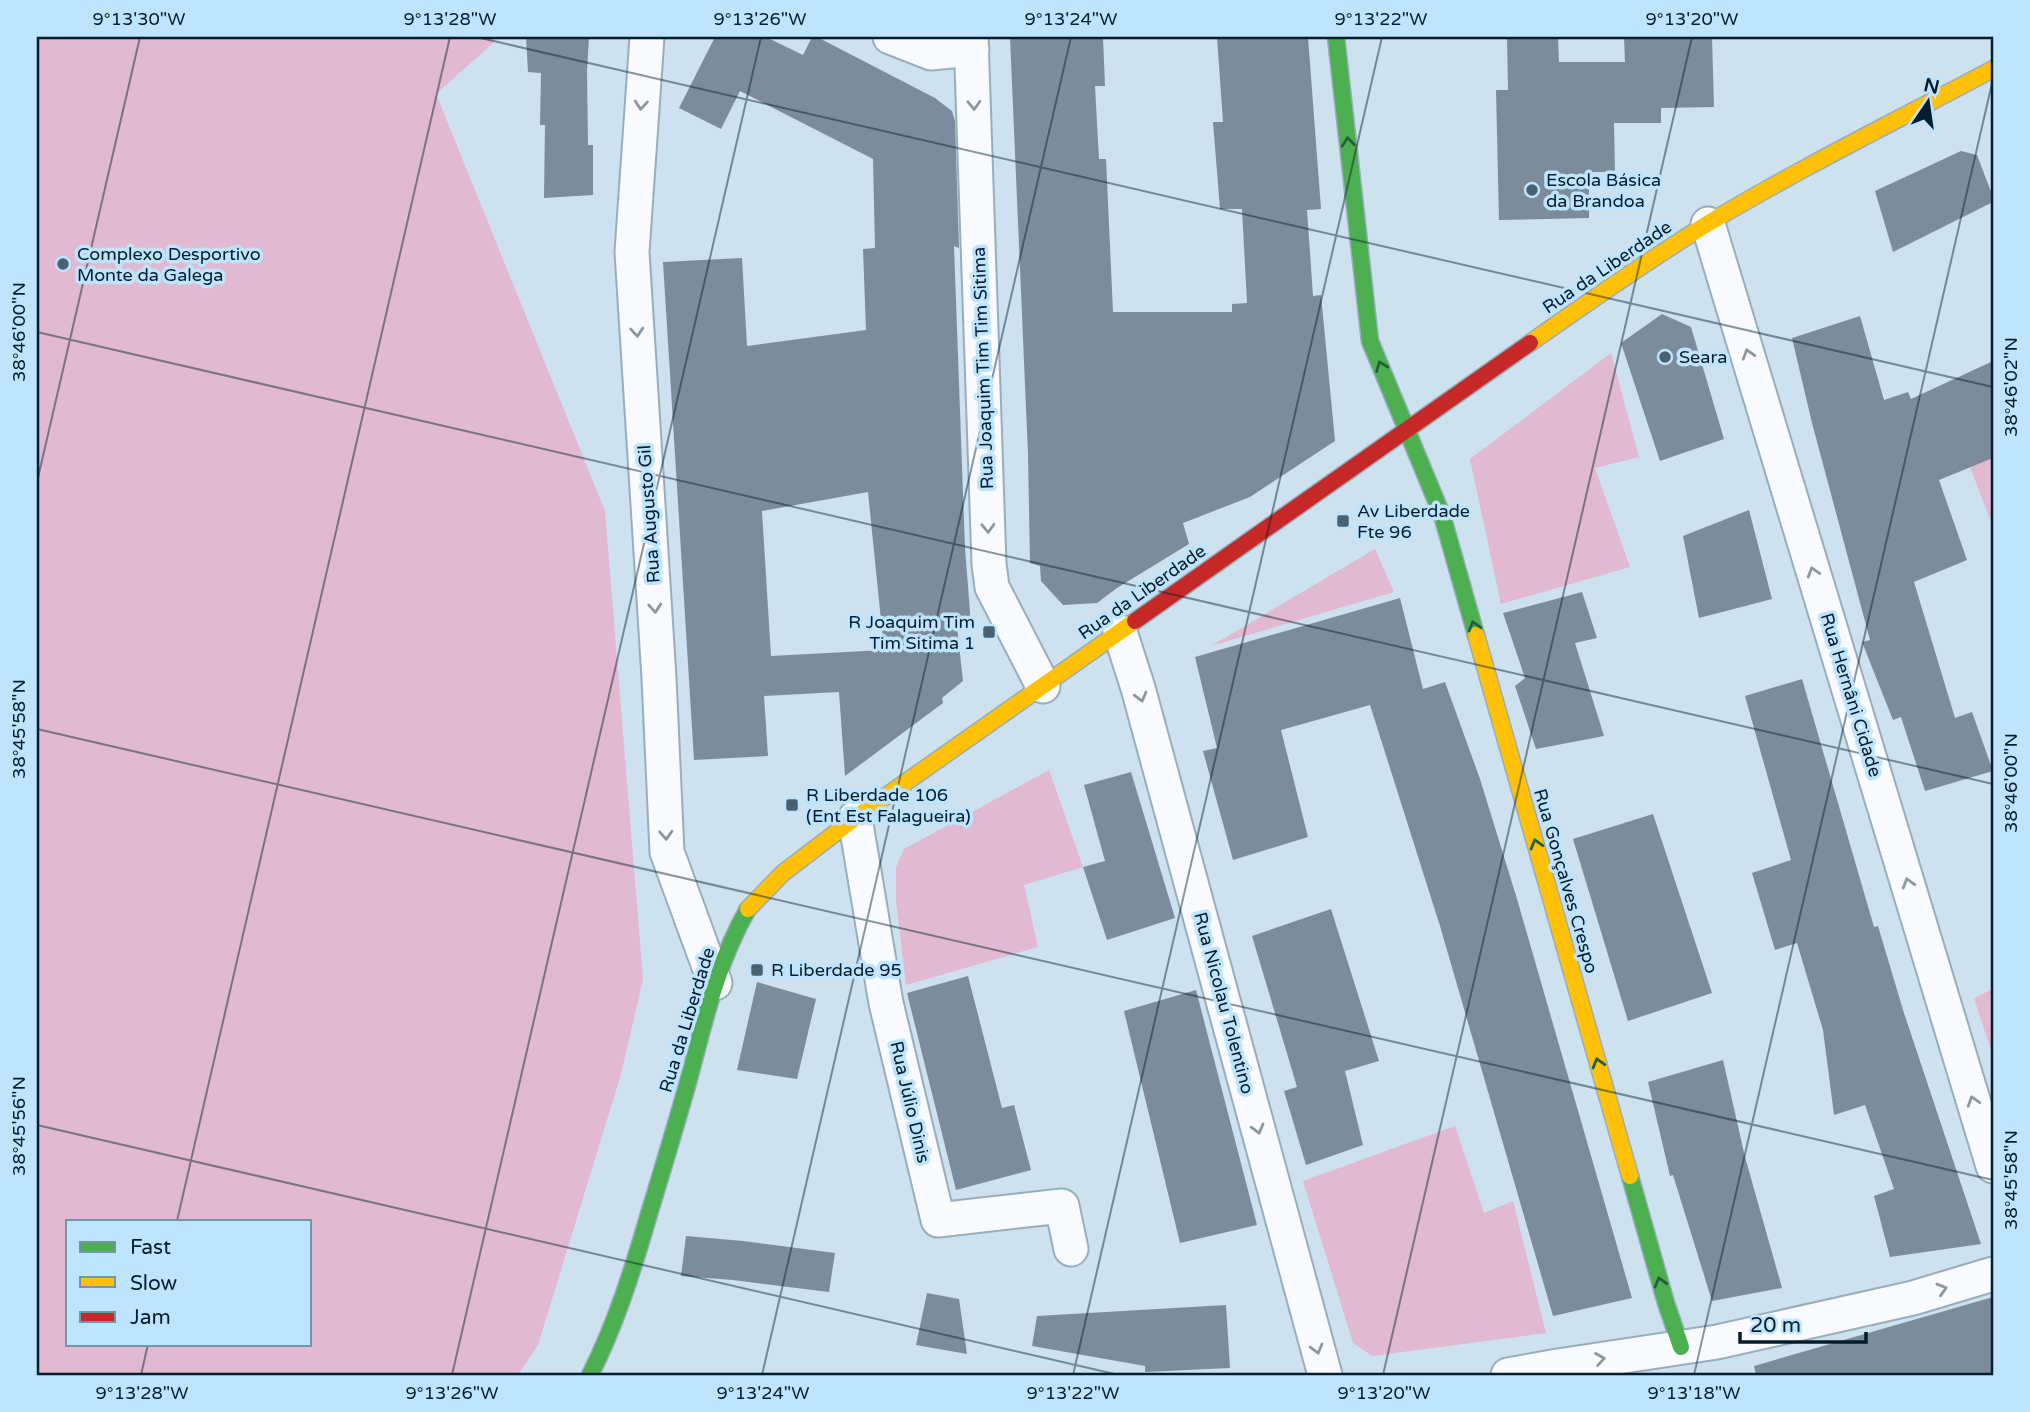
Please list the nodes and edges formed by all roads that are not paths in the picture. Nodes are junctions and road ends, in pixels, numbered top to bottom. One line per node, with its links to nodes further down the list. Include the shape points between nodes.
1 (647, 37): 11 (street, Rua Augusto Gil, one-way to 11, via 632,252 667,852)
2 (890, 37): 4 (street, via 931,53)
3 (1336, 37): 7 (street, Rua Gonçalves Crespo, one-way to 3, via 1370,341)
4 (972, 43): 9 (street, Rua Joaquim Tim Tim Sitima, one-way to 9, via 992,587)
5 (1993, 69): 6 (street, Rua da Liberdade)
6 (1708, 224): 7 (street, Rua da Liberdade); 12 (street, Rua Hernâni Cidade, one-way to 6)
7 (1407, 429): 8 (street, Rua da Liberdade); 15 (street, Rua Gonçalves Crespo, one-way to 7, via 1442,515)
8 (1120, 632): 9 (street, Rua da Liberdade); 17 (street, Rua Nicolau Tolentino, one-way to 17)
9 (1043, 686): 10 (street, Rua da Liberdade)
10 (855, 818): 11 (street, Rua da Liberdade, via 783,873 751,905); 13 (street, Rua Júlio Dinis, via 886,1003 939,1220 1062,1206)
11 (715, 983): 16 (street, Rua da Liberdade, via 631,1275 606,1346)
12 (1993, 1166)
13 (1071, 1249)
14 (1993, 1274): 15 (street, one-way to 14, via 1913,1298)
15 (1681, 1347): 18 (street, one-way to 15)
16 (590, 1375)
17 (1325, 1375)
18 (1508, 1375)

